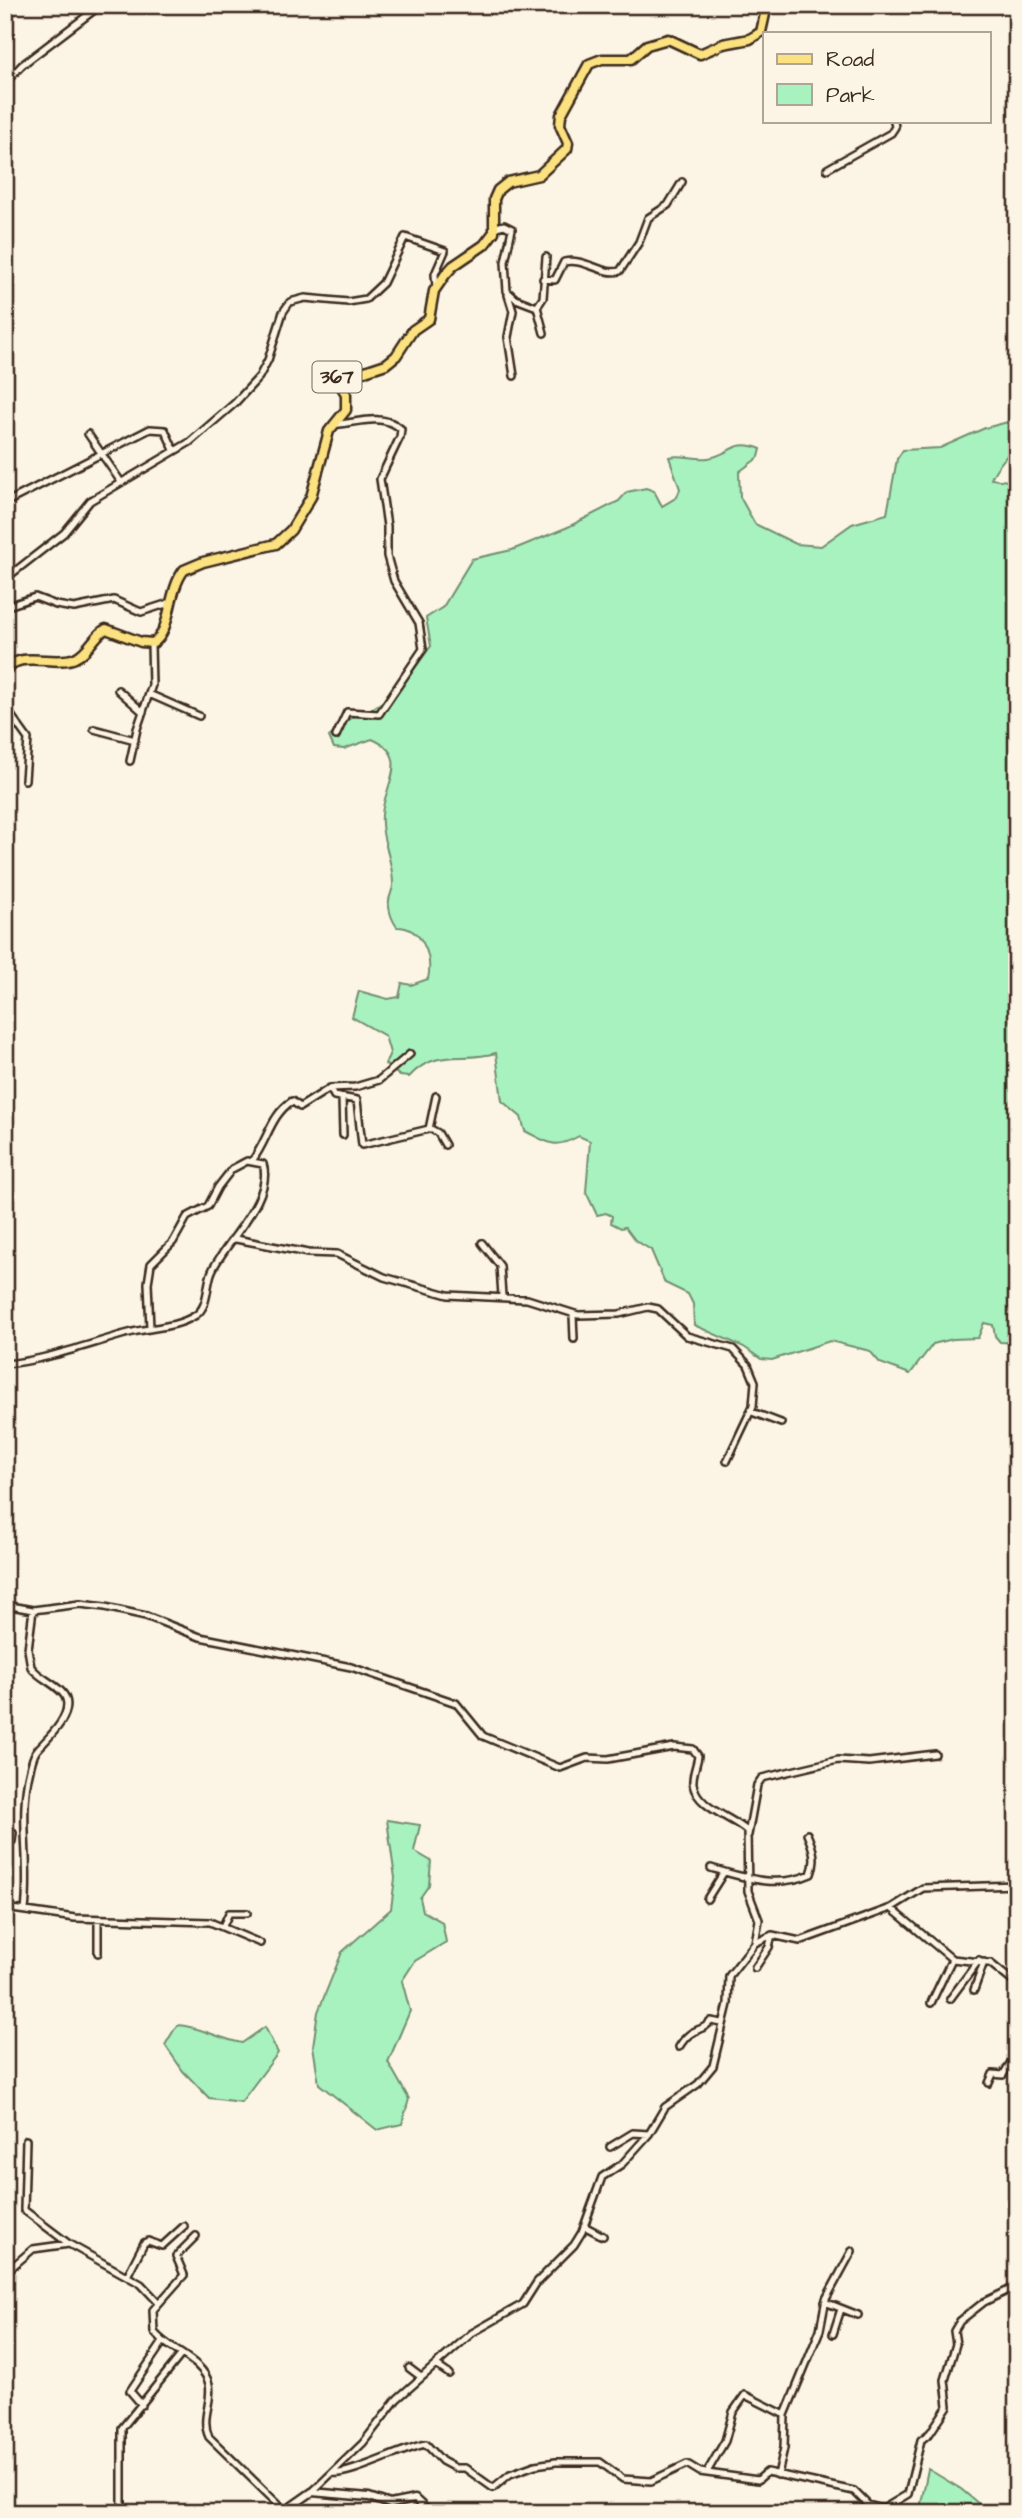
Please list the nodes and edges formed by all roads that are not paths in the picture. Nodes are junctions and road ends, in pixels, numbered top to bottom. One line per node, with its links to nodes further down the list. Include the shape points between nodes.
1 (101, 5): 3 (street)
2 (767, 5): 7 (main road, via 761,32 750,39 700,54 668,39 647,45 631,59 592,62 561,115 567,149 538,176 508,182 498,190 494,199)
3 (5, 83)
4 (894, 122): 5 (street, via 891,133)
5 (827, 169)
6 (682, 182): 9 (street, via 668,205 648,218 620,271 569,261 555,280)
7 (496, 227): 10 (main road, 367, via 484,245 453,266); 11 (street, via 512,229 505,262)
8 (546, 257): 9 (street)
9 (543, 279): 12 (street, via 543,298)
10 (436, 287): 15 (main road, 367, via 431,316 413,330 393,359 372,370 339,371 337,379 347,405); 17 (street, via 435,274 445,251 405,237 375,294 366,299 293,300 283,312 259,377 206,430)
11 (507, 292): 12 (street); 14 (street, via 513,311 508,337)
12 (537, 307): 13 (street)
13 (544, 333)
14 (514, 376)
15 (334, 425): 22 (main road, 367, via 324,444 311,497 283,540 189,567 179,577); 33 (street, via 372,419 401,429 380,479 387,556 424,643 421,656 380,713 346,713)
16 (88, 434): 18 (street)
17 (174, 450): 18 (street, via 167,431 160,427); 19 (street)
18 (100, 454): 19 (street); 20 (street)
19 (121, 482): 21 (street, via 90,501 64,533)
20 (5, 503)
21 (5, 579)
22 (169, 603): 23 (street, via 137,612 114,600 74,608 31,597); 24 (main road, 367, via 164,634)
23 (5, 607)
24 (151, 644): 25 (main road, via 106,629 76,658 58,663 21,660 12,664); 28 (street)
25 (5, 676): 27 (main road)
26 (118, 690): 30 (street)
27 (5, 691)
28 (149, 694): 30 (street); 31 (street)
29 (5, 707): 36 (street, via 28,739)
30 (143, 712): 34 (street)
31 (199, 716)
32 (94, 729): 34 (street)
33 (336, 736)
34 (135, 740): 35 (street)
35 (130, 761)
36 (25, 780)
37 (410, 1054): 38 (street, via 379,1080)
38 (330, 1088): 40 (street, via 334,1096); 44 (street, via 300,1107 292,1101 283,1108)
39 (436, 1096): 41 (street)
40 (342, 1098): 41 (street, via 357,1100 362,1145); 42 (street)
41 (429, 1128): 43 (street)
42 (343, 1135)
43 (445, 1145)
44 (252, 1161): 45 (street, via 264,1164 264,1175 256,1203); 49 (street, via 229,1172 208,1206 187,1217 173,1242 152,1264)
45 (236, 1239): 47 (street, via 337,1254 384,1277 448,1295); 49 (street, via 213,1270 200,1312)
46 (482, 1243): 47 (street, via 500,1266)
47 (502, 1296): 48 (street)
48 (573, 1315): 50 (street); 52 (street, via 655,1308 687,1336 733,1349 744,1359 755,1382)
49 (150, 1328): 51 (street)
50 (574, 1339)
51 (5, 1364)
52 (752, 1412): 53 (street); 54 (street)
53 (781, 1423)
54 (727, 1461)
55 (5, 1605): 56 (street)
56 (33, 1609): 60 (street, via 80,1604 105,1607 146,1616 200,1637 351,1667 456,1703 483,1735 560,1768 592,1757 693,1749 698,1756 693,1780 697,1793); 69 (street, via 27,1649 31,1667 65,1696 67,1704 53,1734 36,1752 26,1786)
57 (935, 1754): 60 (street, via 869,1762 838,1760 762,1778)
58 (13, 1833): 61 (street, via 12,1841)
59 (807, 1834): 64 (street, via 814,1854 811,1874 774,1883)
60 (748, 1835): 64 (street)
61 (5, 1841)
62 (711, 1868): 63 (street)
63 (724, 1872): 64 (street); 66 (street)
64 (748, 1879): 75 (street, via 759,1920)
65 (1017, 1885): 68 (street, via 923,1888)
66 (707, 1899)
67 (5, 1908): 69 (street)
68 (891, 1908): 73 (street, via 800,1941); 77 (street)
69 (26, 1910): 71 (street)
70 (247, 1913): 72 (street, via 228,1913)
71 (98, 1920): 72 (street, via 193,1920); 76 (street)
72 (223, 1926): 74 (street)
73 (772, 1935): 75 (street); 79 (street)
74 (260, 1943)
75 (755, 1943): 84 (street, via 729,1976)
76 (98, 1952)
77 (952, 1959): 78 (street); 83 (street)
78 (981, 1961): 80 (street); 81 (street); 82 (street)
79 (755, 1968)
80 (1017, 1984)
81 (974, 1990)
82 (950, 1999)
83 (931, 2003)
84 (722, 2023): 85 (street, via 711,2021 690,2032); 88 (street, via 713,2066 698,2084 665,2107)
85 (678, 2047)
86 (1017, 2052): 87 (street, via 1004,2075 993,2074)
87 (989, 2083)
88 (649, 2133): 90 (street, via 633,2133); 92 (street, via 622,2164 603,2177)
89 (26, 2140): 95 (street, via 24,2211)
90 (610, 2147)
91 (184, 2226): 98 (street, via 162,2246 145,2242)
92 (584, 2226): 94 (street); 107 (street, via 574,2245 537,2281 523,2304 472,2333)
93 (195, 2236): 100 (street, via 176,2257 184,2275)
94 (603, 2236)
95 (69, 2244): 97 (street, via 33,2249); 98 (street)
96 (852, 2251): 101 (street)
97 (5, 2273)
98 (127, 2276): 100 (street, via 147,2288)
99 (1017, 2286): 115 (street, via 984,2302 954,2331 956,2344 945,2382 948,2406 922,2439 909,2493 900,2501 879,2510 854,2491)
100 (158, 2302): 105 (street, via 152,2324)
101 (825, 2302): 102 (street); 112 (street, via 820,2330)
102 (841, 2309): 103 (street); 104 (street)
103 (858, 2315)
104 (833, 2334)
105 (163, 2342): 106 (street); 111 (street, via 130,2391)
106 (181, 2355): 111 (street); 117 (street, via 208,2380 204,2422 209,2437)
107 (436, 2364): 109 (street); 110 (street)
108 (409, 2368): 110 (street)
109 (449, 2374)
110 (421, 2378): 114 (street)
111 (142, 2405): 118 (street, via 121,2430)
112 (785, 2415): 113 (street, via 744,2396); 115 (street, via 785,2448)
113 (707, 2472): 114 (street, via 686,2464 654,2481 625,2479 596,2462 535,2465 509,2475 494,2488 465,2468 442,2461 425,2444 341,2474); 115 (street, via 758,2480 765,2472)
114 (332, 2473): 116 (street)
115 (778, 2475)
116 (312, 2492): 117 (street); 119 (street, via 369,2497 390,2504 415,2499)
117 (284, 2512)
118 (122, 2513)
119 (429, 2513)

